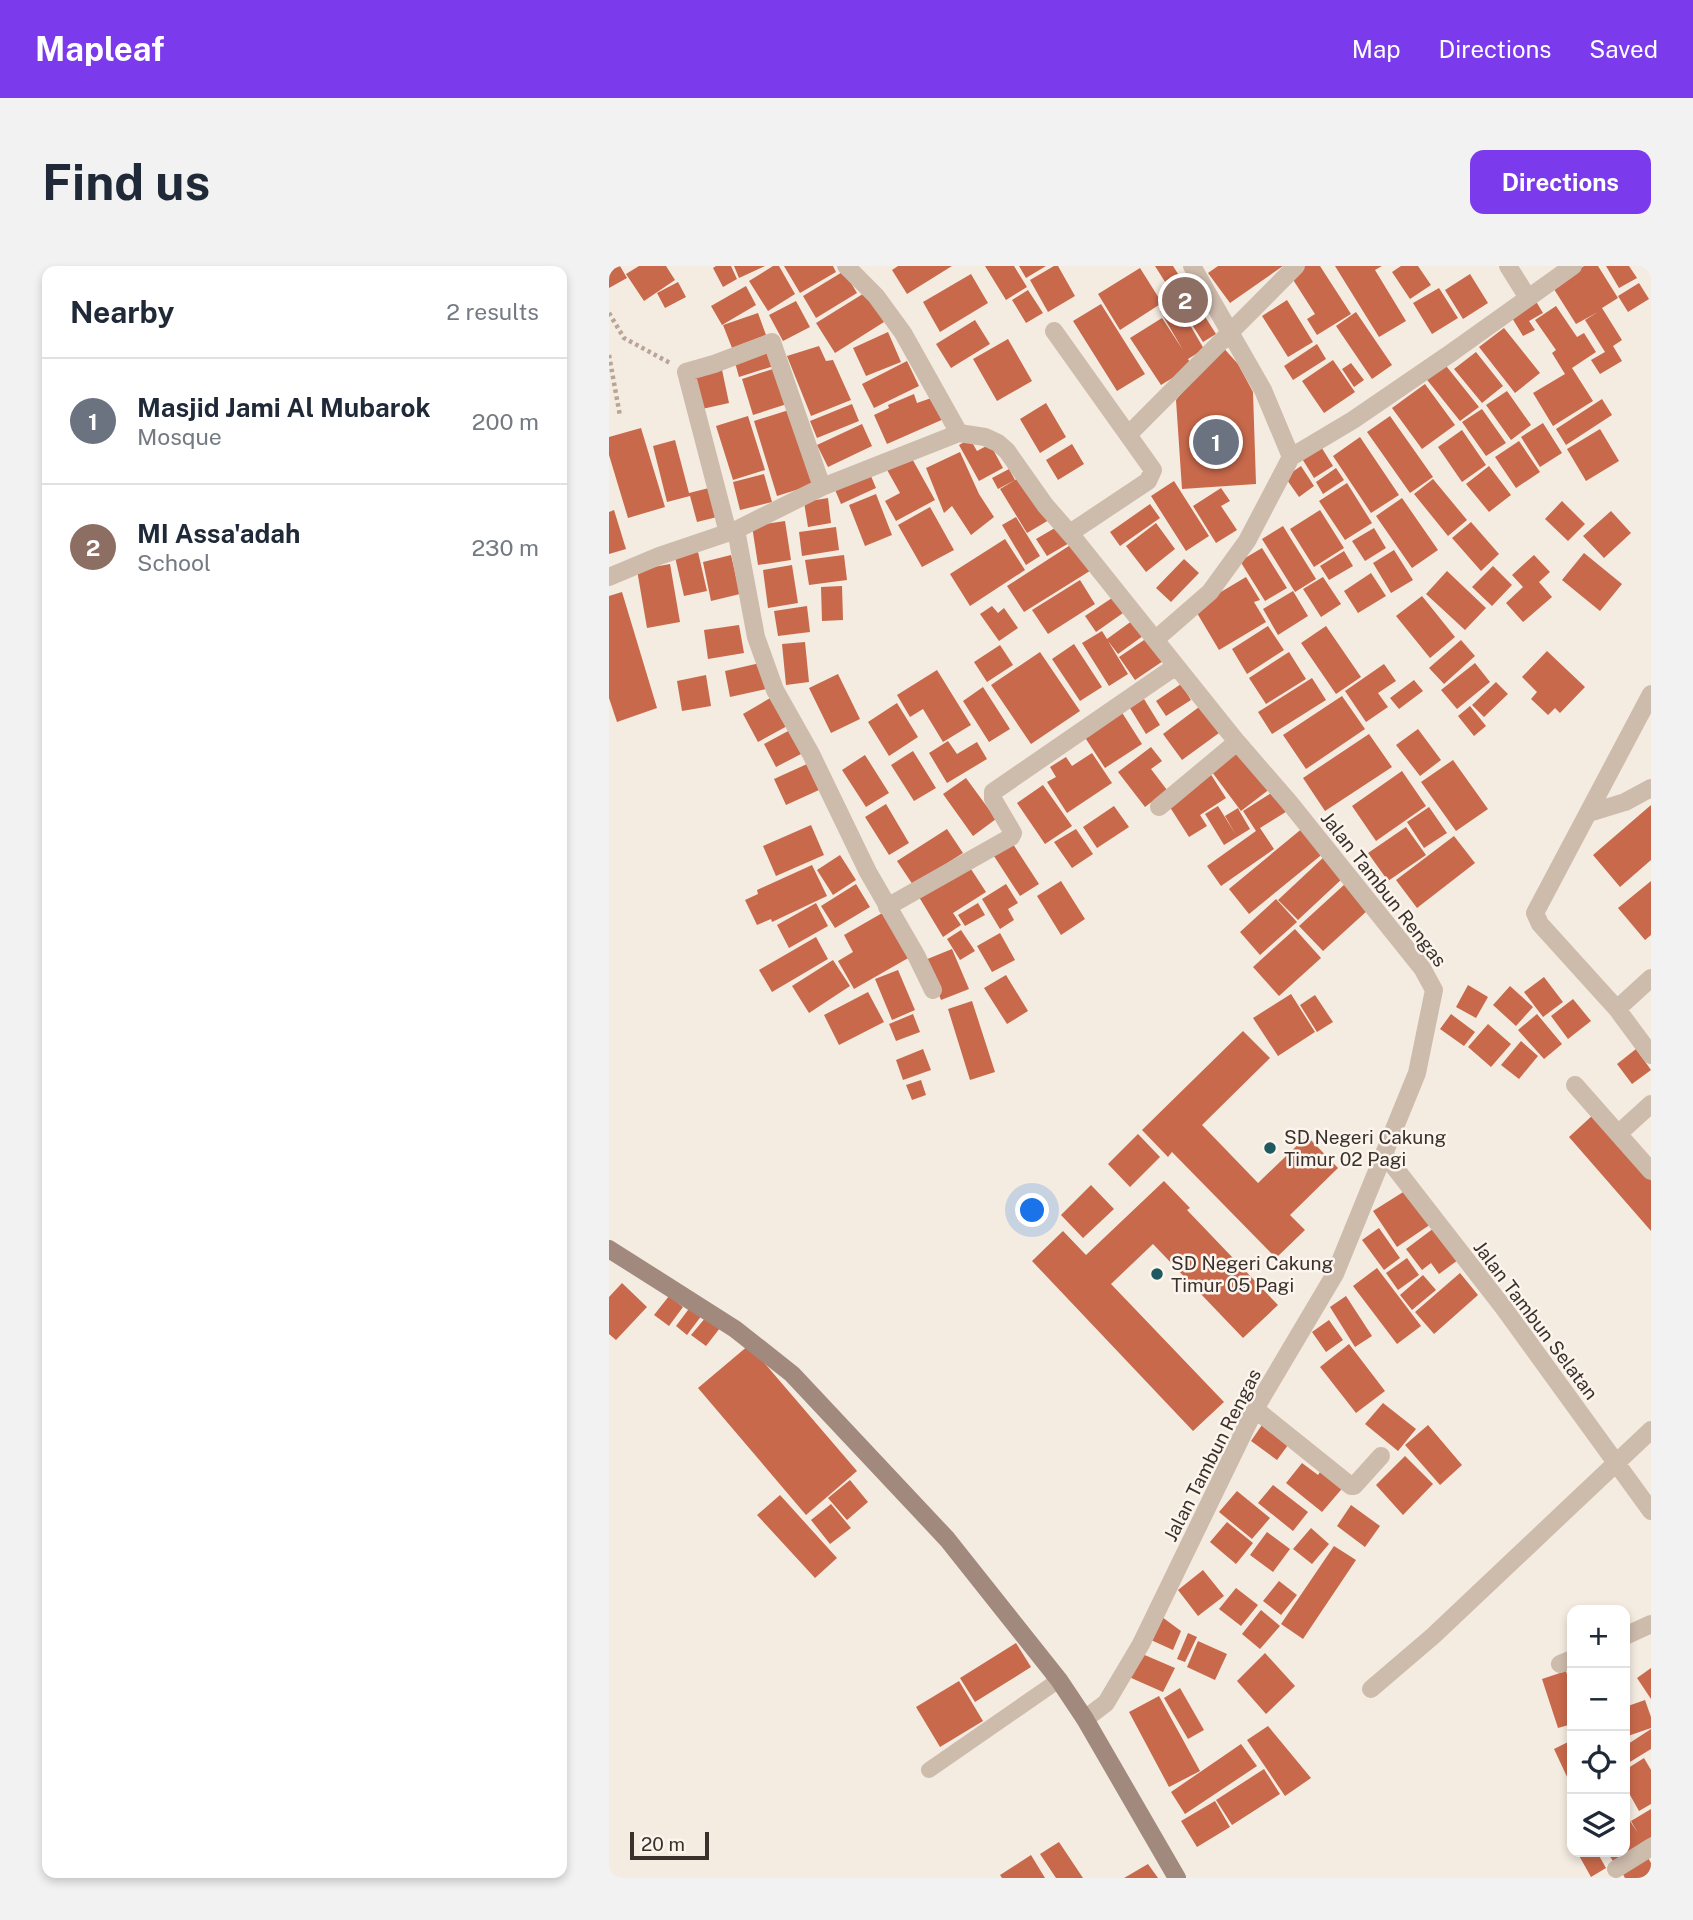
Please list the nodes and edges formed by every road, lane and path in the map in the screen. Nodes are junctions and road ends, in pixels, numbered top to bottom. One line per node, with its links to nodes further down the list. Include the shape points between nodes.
1 (846, 266): 13 (street, via 903,333)
2 (1192, 266): 9 (street)
3 (1296, 266): 9 (street)
4 (1509, 266): 6 (street)
5 (1573, 266): 6 (street)
6 (1528, 298): 15 (street, via 1353,420)
7 (609, 313): 11 (path, via 624,338)
8 (1054, 331): 14 (street)
9 (1230, 331): 14 (street); 15 (street, via 1263,390)
10 (609, 355): 12 (path)
11 (686, 372): 16 (street, via 772,342); 17 (street)
12 (620, 416)
13 (959, 433): 16 (street); 18 (street, Jalan Tambun Rengas, via 985,437 1007,451)
14 (1128, 435): 18 (street, via 1152,475)
15 (1291, 457): 20 (street, via 1248,541 1210,592)
16 (822, 487): 17 (street)
17 (732, 532): 19 (street); 27 (street, via 775,690)
18 (1070, 533): 20 (street, Jalan Tambun Rengas)
19 (609, 577)
20 (1156, 639): 21 (street, Jalan Tambun Rengas)
21 (1176, 666): 23 (street, Jalan Tambun Rengas); 27 (street, via 993,792 1011,837)
22 (1651, 694): 26 (street)
23 (1237, 742): 25 (street); 35 (street, Jalan Tambun Rengas, via 1422,968 1434,990 1417,1073)
24 (1651, 788): 26 (street)
25 (1159, 807)
26 (1588, 813): 30 (street, via 1535,913)
27 (887, 907): 29 (street)
28 (1651, 978): 30 (street)
29 (933, 990)
30 (1617, 1009): 31 (street)
31 (1651, 1055)
32 (1575, 1085): 34 (street)
33 (1651, 1104): 34 (street)
34 (1618, 1134): 36 (street)
35 (1385, 1155): 38 (street, Jalan Tambun Rengas, via 1335,1273); 41 (street, Jalan Tambun Selatan)
36 (1651, 1171)
37 (609, 1249): 45 (street, via 735,1329 792,1374 947,1538)
38 (1255, 1409): 40 (street, via 1351,1486); 47 (street, Jalan Tambun Rengas, via 1141,1644)
39 (1651, 1430): 41 (street)
40 (1381, 1456)
41 (1616, 1463): 42 (street, Jalan Tambun Selatan); 46 (street)
42 (1651, 1511)
43 (1651, 1624): 44 (street)
44 (1630, 1634)
45 (1059, 1680): 47 (street); 48 (lane)
46 (1371, 1689)
47 (1095, 1712): 51 (street)
48 (929, 1770)
49 (1651, 1847): 50 (street)
50 (1616, 1869)
51 (1177, 1878)

